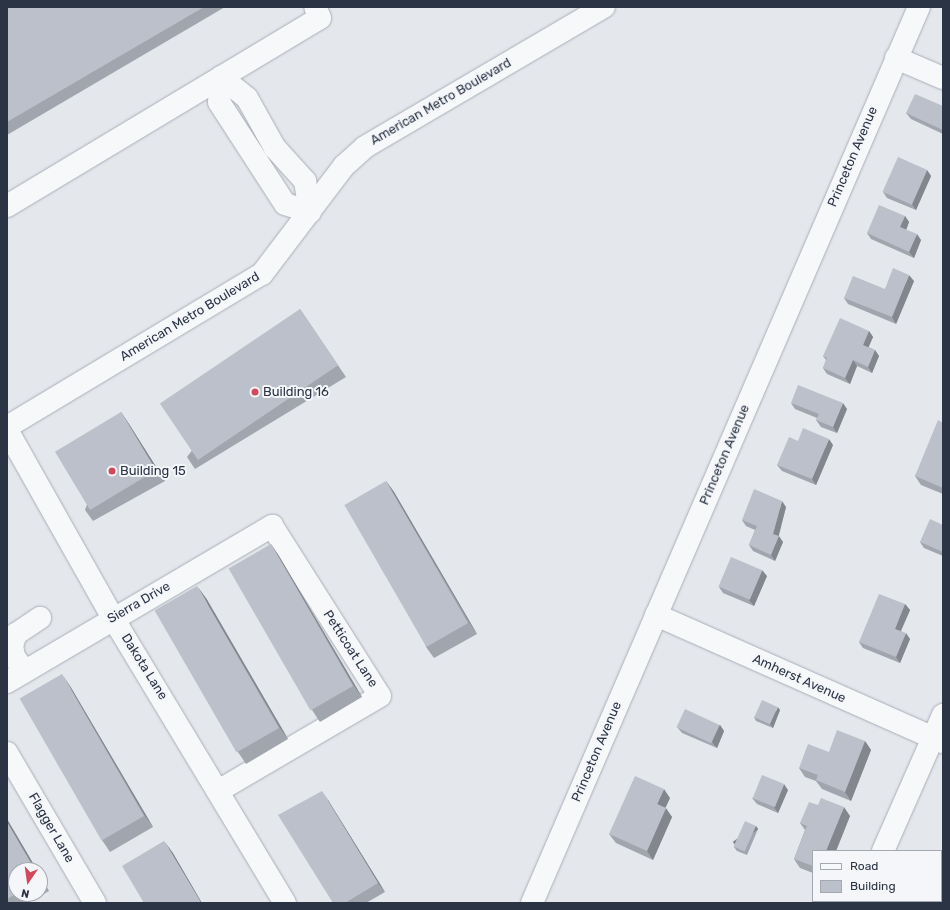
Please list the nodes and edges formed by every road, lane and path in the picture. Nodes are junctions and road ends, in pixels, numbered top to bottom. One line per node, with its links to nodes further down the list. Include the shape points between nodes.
1 (315, 7): 5 (street, via 320,18)
2 (604, 7): 8 (street, American Metro Boulevard, via 365,147 344,166)
3 (919, 7): 4 (street, Princeton Avenue)
4 (896, 58): 6 (street); 12 (street, Princeton Avenue)
5 (221, 77): 7 (street); 8 (street, via 247,98 275,148 305,181); 8 (street, via 219,102 285,204)
6 (943, 78)
7 (7, 206)
8 (310, 212): 9 (street, American Metro Boulevard, via 262,274)
9 (7, 426)
10 (7, 430): 14 (street, Dakota Lane)
11 (272, 526): 14 (street, Sierra Drive); 19 (street, Petticoat Lane, via 380,696)
12 (656, 616): 17 (street, Amherst Avenue); 23 (street, Princeton Avenue)
13 (40, 618): 15 (street, via 16,634)
14 (113, 618): 15 (street, Sierra Drive); 19 (street, Dakota Lane)
15 (16, 676)
16 (943, 715): 17 (street)
17 (938, 740): 20 (street)
18 (7, 753): 21 (street, Flagger Lane)
19 (220, 790): 22 (street, Dakota Lane)
20 (883, 850)
21 (95, 903)
22 (285, 903)
23 (532, 903)

